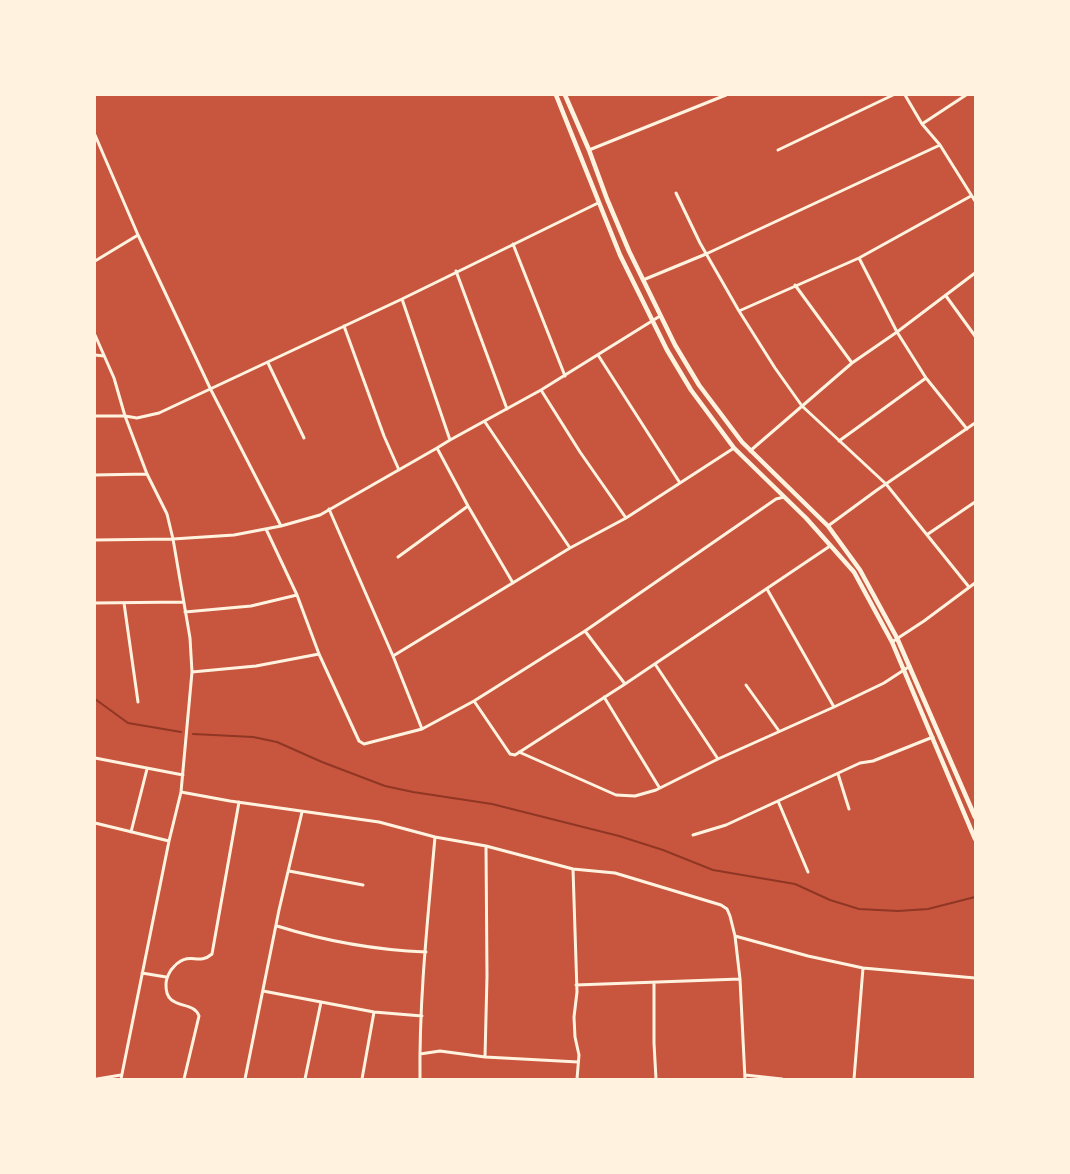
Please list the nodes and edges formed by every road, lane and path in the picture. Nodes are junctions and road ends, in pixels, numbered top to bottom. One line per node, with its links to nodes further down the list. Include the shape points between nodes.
1 (556, 95): 16 (main road)
2 (565, 95): 11 (main road)
3 (726, 95): 11 (street)
4 (894, 95): 12 (street)
5 (905, 95): 7 (street)
6 (966, 95): 7 (street)
7 (922, 124): 10 (street)
8 (95, 135): 9 (street)
9 (96, 143): 17 (street)
10 (940, 145): 14 (street); 19 (street)
11 (589, 150): 24 (main road)
12 (778, 150)
13 (676, 194): 19 (street)
14 (971, 196): 15 (street); 20 (street)
15 (975, 201)
16 (598, 203): 18 (street); 30 (main road)
17 (138, 235): 21 (street); 42 (street)
18 (513, 244): 22 (street); 40 (street)
19 (706, 254): 24 (street); 28 (street)
20 (859, 258): 25 (street); 32 (street)
21 (95, 261)
22 (456, 271): 27 (street); 45 (street)
23 (975, 273): 26 (street)
24 (643, 280): 29 (main road)
25 (795, 285): 28 (street); 39 (street)
26 (946, 296): 32 (street); 34 (street)
27 (402, 299): 31 (street); 52 (street)
28 (739, 311): 44 (street)
29 (660, 316): 30 (street); 56 (main road, via 699,385)
30 (652, 320): 36 (street); 55 (main road, via 691,390)
31 (344, 326): 38 (street); 57 (street)
32 (897, 332): 39 (street); 41 (street)
33 (95, 335): 37 (street)
34 (975, 336)
35 (95, 355): 37 (street)
36 (598, 355): 40 (street); 60 (street)
37 (105, 356): 47 (street)
38 (268, 363): 42 (street); 51 (street)
39 (852, 363): 44 (street)
40 (564, 376): 43 (street)
41 (926, 378): 50 (street); 53 (street)
42 (210, 390): 47 (street, via 158,413 137,418); 67 (street)
43 (541, 390): 45 (street); 66 (street)
44 (802, 406): 53 (street); 56 (street)
45 (507, 409): 48 (street)
46 (95, 416): 47 (street)
47 (125, 416): 58 (street)
48 (485, 422): 52 (street); 74 (street)
49 (975, 424): 50 (street)
50 (967, 429): 61 (street)
51 (304, 438)
52 (450, 440): 54 (street)
53 (839, 441): 61 (street)
54 (437, 448): 57 (street); 64 (street)
55 (734, 448): 60 (street); 62 (main road)
56 (750, 451): 68 (main road)
57 (399, 470): 65 (street)
58 (147, 474): 59 (street); 71 (street, via 167,514)
59 (95, 475)
60 (680, 483): 66 (street)
61 (886, 484): 68 (street); 70 (street)
62 (784, 497): 73 (main road); 85 (street, via 776,499)
63 (975, 502): 70 (street)
64 (468, 506): 75 (street); 76 (street)
65 (329, 509): 67 (street, via 320,515); 89 (street)
66 (626, 518): 74 (street)
67 (281, 526): 69 (street)
68 (828, 526): 86 (main road, via 860,570)
69 (266, 528): 71 (street, via 234,535); 80 (street)
70 (928, 534): 78 (street)
71 (173, 539): 72 (street); 82 (street)
72 (95, 540)
73 (830, 546): 79 (street); 87 (main road, via 854,572)
74 (570, 548): 76 (street)
75 (398, 557)
76 (513, 583): 89 (street)
77 (975, 583): 78 (street)
78 (969, 587): 86 (street)
79 (767, 589): 90 (street); 99 (street)
80 (297, 595): 84 (street, via 251,606); 88 (street)
81 (124, 602): 82 (street); 83 (street); 98 (street)
82 (183, 602): 84 (street)
83 (95, 603)
84 (185, 612): 93 (street)
85 (585, 631): 94 (street); 97 (street)
86 (898, 638): 87 (street); 91 (main road)
87 (892, 642): 92 (main road)
88 (319, 654): 93 (street, via 256,666); 100 (street, via 359,741 370,744)
89 (393, 656): 100 (street)
90 (655, 664): 94 (street); 105 (street)
91 (910, 666): 92 (street); 115 (main road)
92 (904, 669): 99 (street, via 884,683); 102 (main road)
93 (192, 672): 108 (street)
94 (625, 684): 96 (street)
95 (746, 685): 101 (street)
96 (604, 697): 103 (street); 109 (street)
97 (474, 701): 100 (street); 103 (street, via 510,754)
98 (138, 702)
99 (834, 707): 101 (street)
100 (422, 729)
101 (779, 731): 105 (street)
102 (933, 737): 107 (street); 120 (main road)
103 (518, 752): 109 (street, via 622,797)
104 (95, 758): 106 (street)
105 (718, 759): 109 (street)
106 (147, 769): 108 (street); 117 (street)
107 (838, 774): 111 (street); 113 (street)
108 (183, 775): 110 (street)
109 (659, 788)
110 (181, 792): 112 (street); 121 (street)
111 (778, 801): 118 (street, via 726,825); 125 (street)
112 (239, 802): 114 (street); 132 (street, via 212,954 208,958 180,960)
113 (849, 809)
114 (302, 812): 119 (street, via 379,822); 124 (street)
115 (974, 815)
116 (95, 823): 117 (street)
117 (131, 832): 121 (street)
118 (693, 835)
119 (435, 837): 122 (street); 129 (street)
120 (975, 839)
121 (169, 841): 131 (street)
122 (486, 846): 123 (street); 142 (street)
123 (573, 870): 128 (street, via 615,873 722,905 730,916); 136 (street)
124 (289, 871): 126 (street); 127 (street)
125 (808, 872)
126 (363, 885)
127 (276, 926): 129 (street, via 348,944); 137 (street)
128 (735, 936): 130 (street); 134 (street)
129 (426, 952): 140 (street)
130 (863, 968): 133 (street); 155 (street)
131 (142, 973): 132 (street); 144 (street)
132 (166, 977): 147 (street, via 167,994 173,1003 194,1008 199,1016)
133 (975, 978)
134 (740, 979): 135 (street); 145 (street)
135 (654, 983): 136 (street); 153 (street)
136 (576, 985): 143 (street, via 574,1017)
137 (263, 991): 138 (street); 148 (street)
138 (320, 1002): 139 (street); 149 (street)
139 (374, 1012): 140 (street); 150 (street)
140 (422, 1016): 141 (street)
141 (420, 1054): 142 (street, via 446,1052); 151 (street)
142 (485, 1058): 143 (street)
143 (579, 1062): 152 (street)
144 (121, 1077): 146 (street)
145 (745, 1077): 154 (street)
146 (97, 1079)
147 (184, 1079)
148 (245, 1079)
149 (305, 1079)
150 (362, 1079)
151 (420, 1079)
152 (577, 1079)
153 (656, 1079)
154 (782, 1079)
155 (854, 1079)

